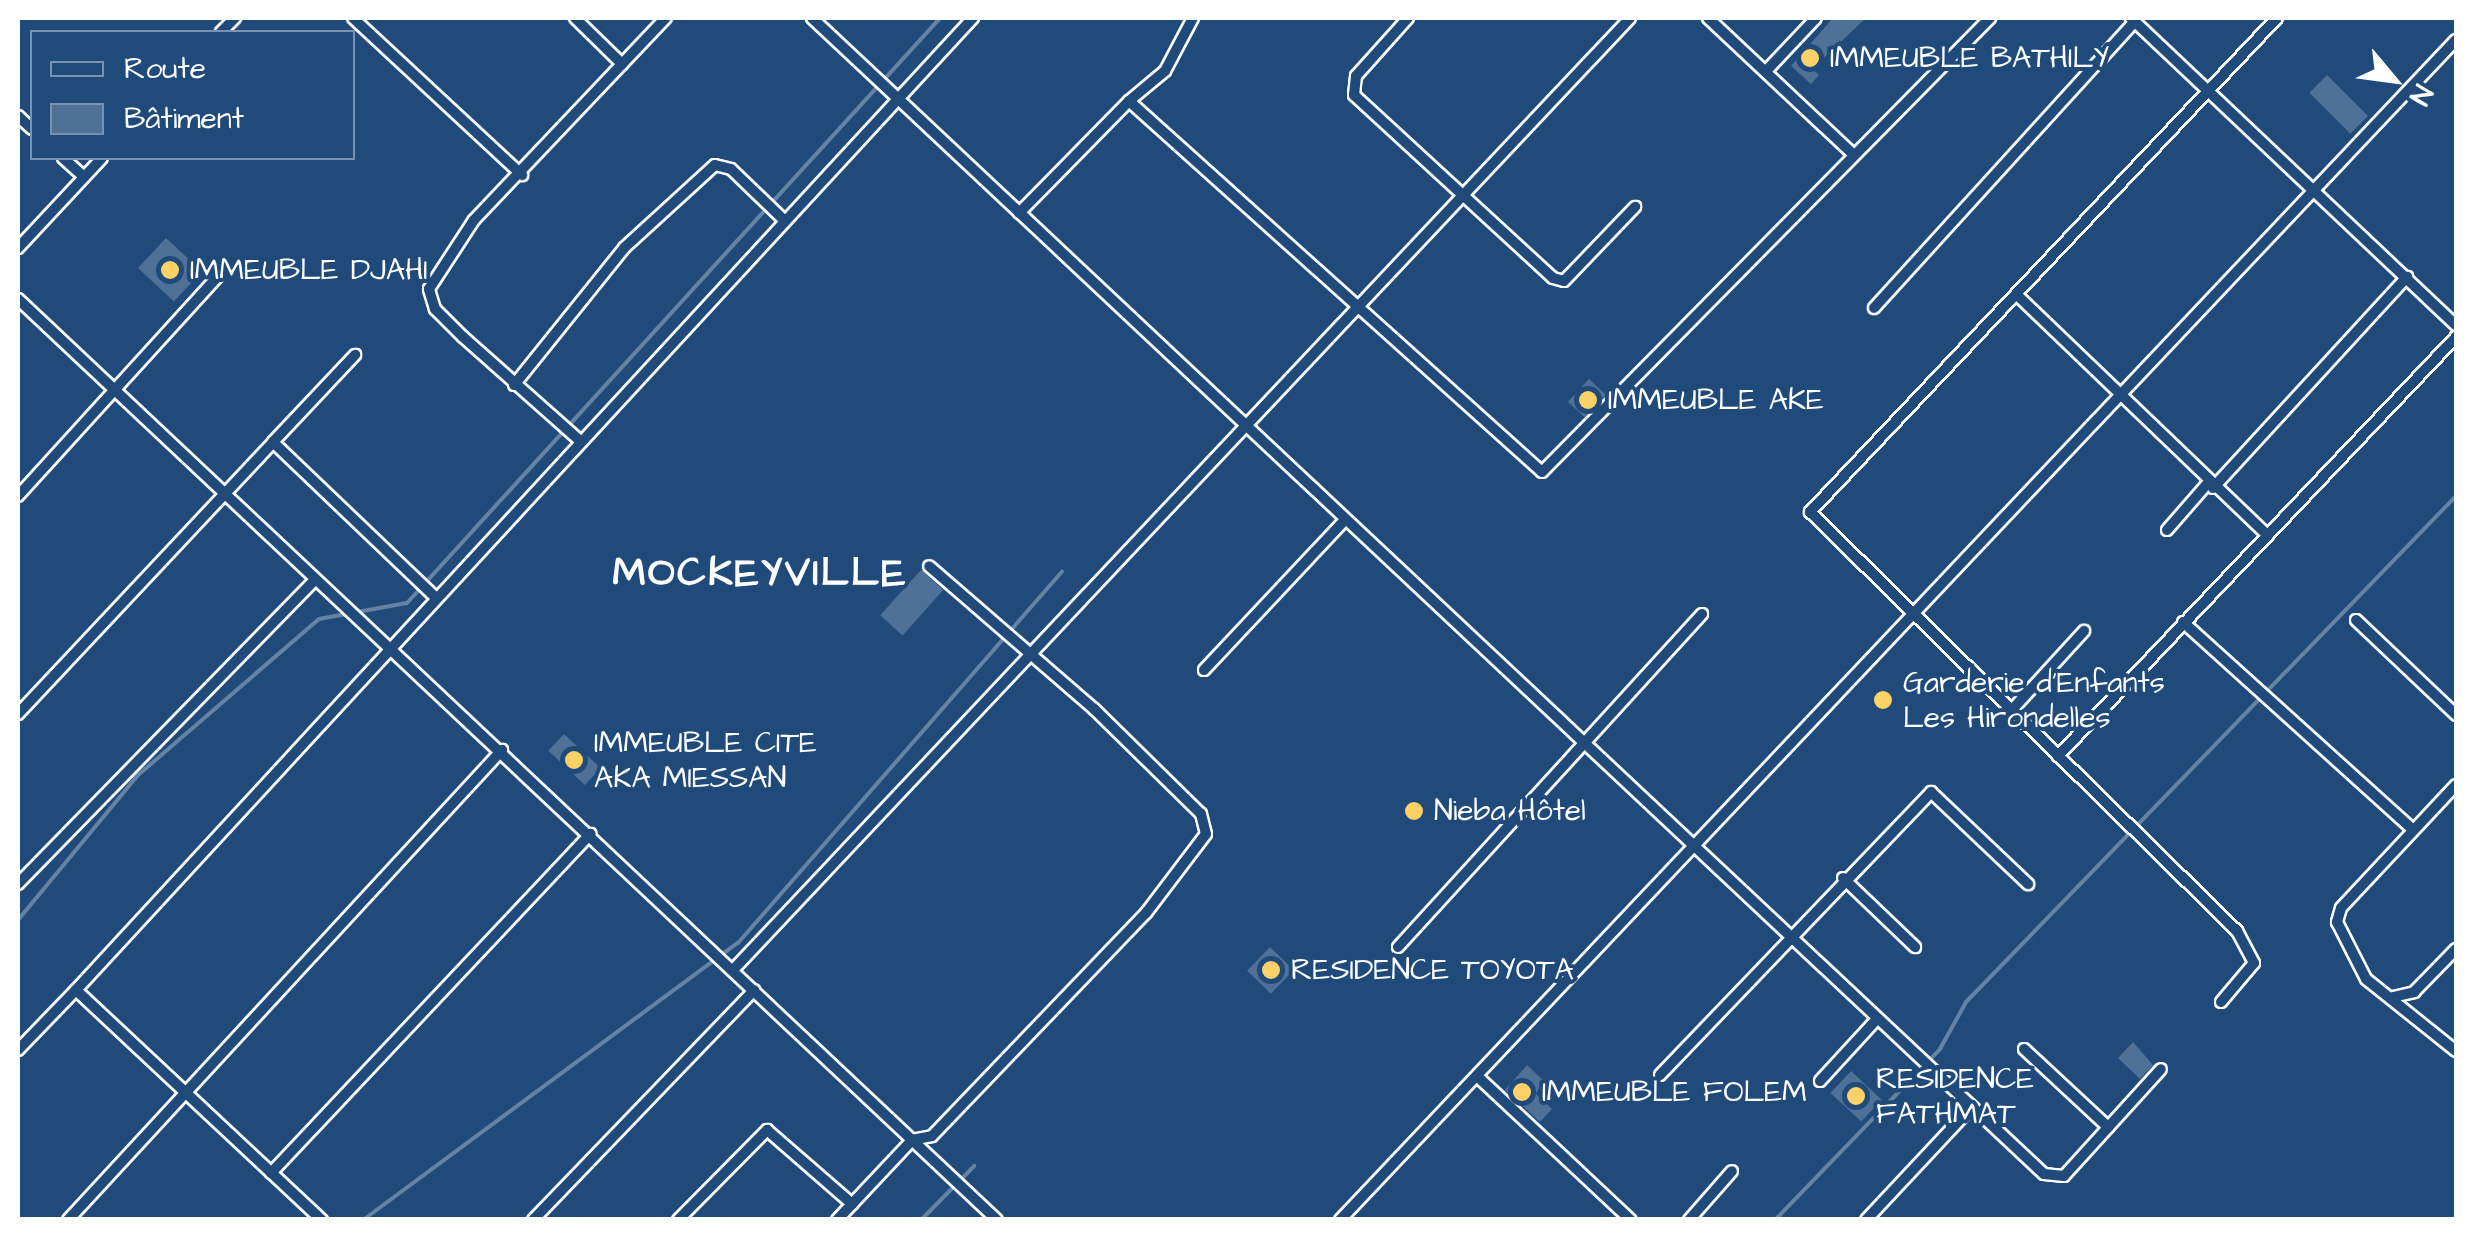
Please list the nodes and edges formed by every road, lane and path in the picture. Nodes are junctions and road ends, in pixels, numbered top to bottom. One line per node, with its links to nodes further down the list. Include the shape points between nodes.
1 (353, 18): 23 (street)
2 (575, 18): 15 (street)
3 (666, 18): 15 (street)
4 (812, 18): 18 (street)
5 (973, 18): 18 (street)
6 (1193, 18): 19 (street, via 1165,71)
7 (1408, 18): 26 (street, via 1356,76 1354,95)
8 (1630, 18): 26 (street)
9 (1708, 18): 16 (street)
10 (1816, 18): 16 (street)
11 (1990, 18): 20 (street)
12 (2278, 18): 17 (street)
13 (2134, 19): 17 (street); 36 (street)
14 (2456, 40): 25 (street)
15 (622, 64): 23 (street)
16 (1767, 70): 20 (street)
17 (2208, 88): 25 (street); 33 (street)
18 (897, 100): 28 (street); 29 (street)
19 (1129, 101): 28 (street); 35 (street)
20 (1854, 155): 35 (street, via 1542,472)
21 (65, 160): 24 (street)
22 (100, 160): 24 (street)
23 (522, 175): 40 (street, via 474,220 429,289 435,309)
24 (84, 176): 30 (street)
25 (2316, 191): 32 (street); 42 (street)
26 (1460, 195): 27 (street, via 1559,281); 35 (street)
27 (1634, 206)
28 (1019, 213): 43 (street)
29 (784, 220): 40 (street, via 731,169 715,165 624,248); 44 (street)
30 (18, 248)
31 (218, 276): 41 (street)
32 (2406, 278): 37 (street); 46 (street)
33 (2016, 294): 42 (street); 56 (street, via 1810,512)
34 (18, 298): 41 (street)
35 (1360, 306): 43 (street)
36 (1874, 308)
37 (2456, 325)
38 (2456, 337): 51 (street)
39 (355, 355): 45 (street)
40 (514, 385): 44 (street)
41 (113, 390): 47 (street); 48 (street)
42 (2122, 399): 46 (street); 56 (street)
43 (1245, 426): 49 (street); 61 (street)
44 (578, 439): 54 (street)
45 (273, 442): 47 (street); 54 (street)
46 (2210, 485): 50 (street); 51 (street)
47 (222, 494): 53 (street); 64 (street)
48 (18, 496)
49 (1345, 520): 62 (street); 66 (street)
50 (2167, 530)
51 (2268, 536): 58 (street)
52 (929, 566): 61 (street)
53 (313, 582): 60 (street); 74 (street)
54 (434, 596): 60 (street)
55 (1702, 614): 66 (street)
56 (1914, 617): 63 (street); 72 (street)
57 (2356, 620): 65 (street)
58 (2183, 622): 68 (street); 70 (street)
59 (2084, 631): 63 (street)
60 (389, 650): 67 (street); 81 (street)
61 (1032, 653): 80 (street); 96 (street, via 1201,814 1206,834 1146,913 932,1136)
62 (1204, 670)
63 (2010, 712): 68 (street)
64 (18, 714)
65 (2456, 715)
66 (1583, 748): 72 (street); 78 (street)
67 (502, 750): 71 (street); 93 (street)
68 (2058, 756): 84 (street, via 2253,952 2247,976)
69 (2456, 785): 70 (street)
70 (2413, 830): 83 (street, via 2338,922 2366,980)
71 (591, 834): 80 (street); 98 (street)
72 (1692, 849): 76 (street); 91 (street)
73 (1843, 878): 75 (street, via 1932,792); 76 (street); 77 (street)
74 (18, 884)
75 (2028, 884)
76 (1787, 938): 85 (street); 90 (street)
77 (1915, 947)
78 (1398, 948)
79 (2456, 949): 83 (street, via 2414,992)
80 (733, 970): 82 (street)
81 (76, 990): 87 (street); 93 (street)
82 (754, 990): 96 (street); 102 (street)
83 (2392, 997): 88 (street)
84 (2221, 1002)
85 (1875, 1021): 92 (street); 94 (street)
86 (2024, 1049): 95 (street)
87 (18, 1050)
88 (2456, 1051)
89 (2161, 1068): 95 (street)
90 (1660, 1075)
91 (1478, 1077): 106 (street); 107 (street)
92 (1820, 1081)
93 (186, 1094): 98 (street); 100 (street)
94 (1970, 1110): 95 (street, via 2053,1180); 109 (street)
95 (2108, 1128)
96 (912, 1140): 99 (street); 105 (street)
97 (1732, 1171): 108 (street)
98 (272, 1173): 101 (street)
99 (852, 1204): 103 (street, via 766,1130); 104 (street)
100 (68, 1220)
101 (322, 1220)
102 (533, 1220)
103 (678, 1220)
104 (837, 1220)
105 (998, 1220)
106 (1340, 1220)
107 (1631, 1220)
108 (1690, 1220)
109 (1866, 1220)

